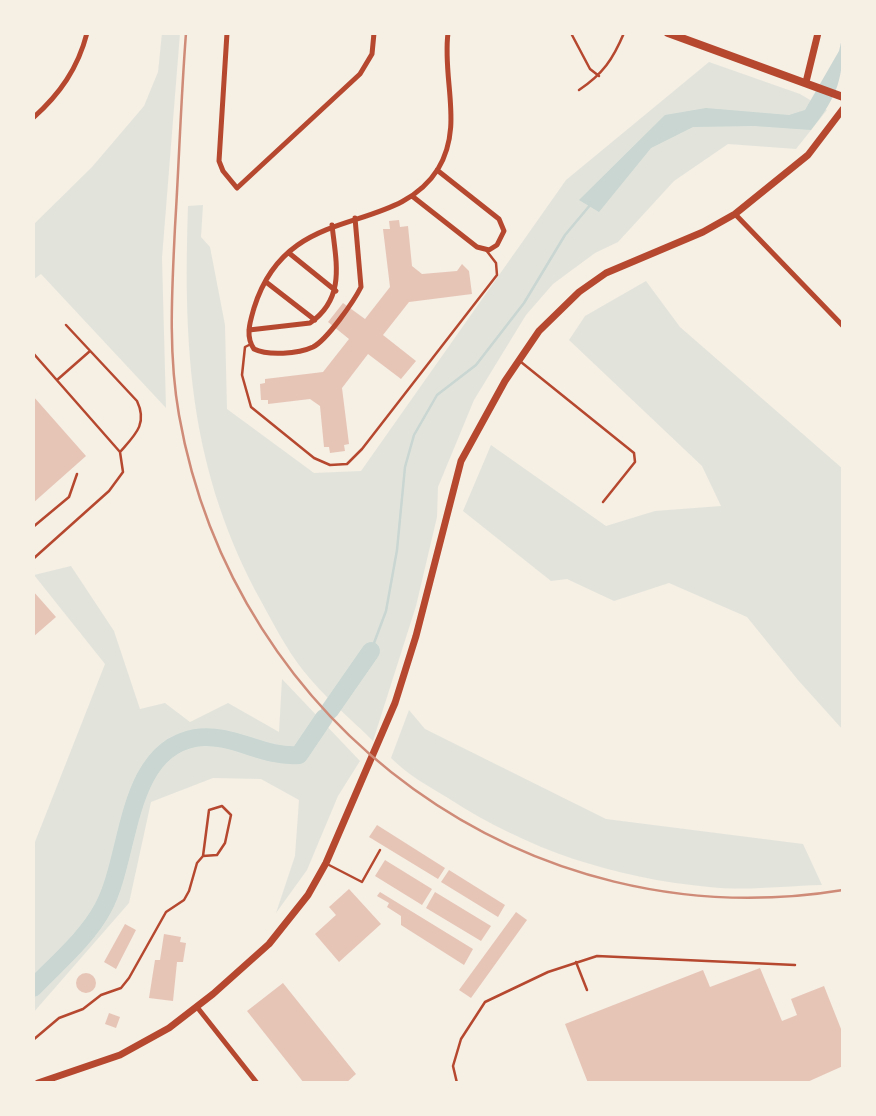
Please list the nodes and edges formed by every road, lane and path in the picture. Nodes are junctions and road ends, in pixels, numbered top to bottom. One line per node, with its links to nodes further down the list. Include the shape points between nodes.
1 (87, 33): 14 (street, via 65,83)
2 (227, 33): 3 (street, via 219,161 237,188 360,75 372,54)
3 (374, 33)
4 (448, 33): 15 (street, via 452,124)
5 (624, 33): 9 (lane, via 612,62)
6 (668, 33): 10 (main road)
7 (818, 33): 10 (street)
8 (572, 35): 9 (lane)
9 (598, 76): 11 (lane)
10 (811, 83): 12 (main road)
11 (579, 90)
12 (842, 96)
13 (843, 109): 17 (street, via 808,155)
14 (33, 118)
15 (437, 170): 16 (street); 20 (street, via 502,223 499,242)
16 (412, 195): 18 (street); 20 (street)
17 (735, 214): 26 (street); 31 (street, via 606,273 579,292)
18 (355, 218): 19 (street); 28 (street, via 361,287 319,342 268,354)
19 (332, 225): 21 (street); 23 (street)
20 (485, 250): 28 (lane, via 496,262 496,275 347,464 314,458 251,407 242,374 245,348)
21 (289, 253): 22 (street); 23 (street)
22 (266, 282): 24 (street); 27 (street)
23 (337, 291): 24 (street)
24 (315, 320): 27 (street, via 293,327)
25 (66, 325): 29 (lane)
26 (843, 326)
27 (249, 330): 28 (street)
28 (250, 344)
29 (90, 351): 32 (lane); 33 (lane, via 142,412 139,429)
30 (33, 353): 32 (lane)
31 (518, 360): 35 (lane, via 634,453 635,462); 40 (street, via 461,461 395,703)
32 (57, 380): 33 (lane)
33 (120, 452): 37 (lane, via 123,472 118,481)
34 (77, 474): 36 (lane, via 69,497)
35 (603, 502)
36 (33, 527)
37 (33, 559)
38 (380, 850): 40 (lane, via 362,882)
39 (203, 856): 39 (lane, via 209,810 222,806 231,815 225,844 217,855); 45 (lane, via 184,900 166,912 121,988 59,1018)
40 (326, 863): 44 (street, via 270,944)
41 (576, 962): 42 (lane, via 597,956); 43 (lane); 48 (lane, via 485,1002 461,1039 453,1066)
42 (795, 965)
43 (587, 989)
44 (197, 1007): 46 (street, via 148,1042); 47 (street)
45 (33, 1040)
46 (36, 1082)
47 (257, 1083)
48 (457, 1083)

